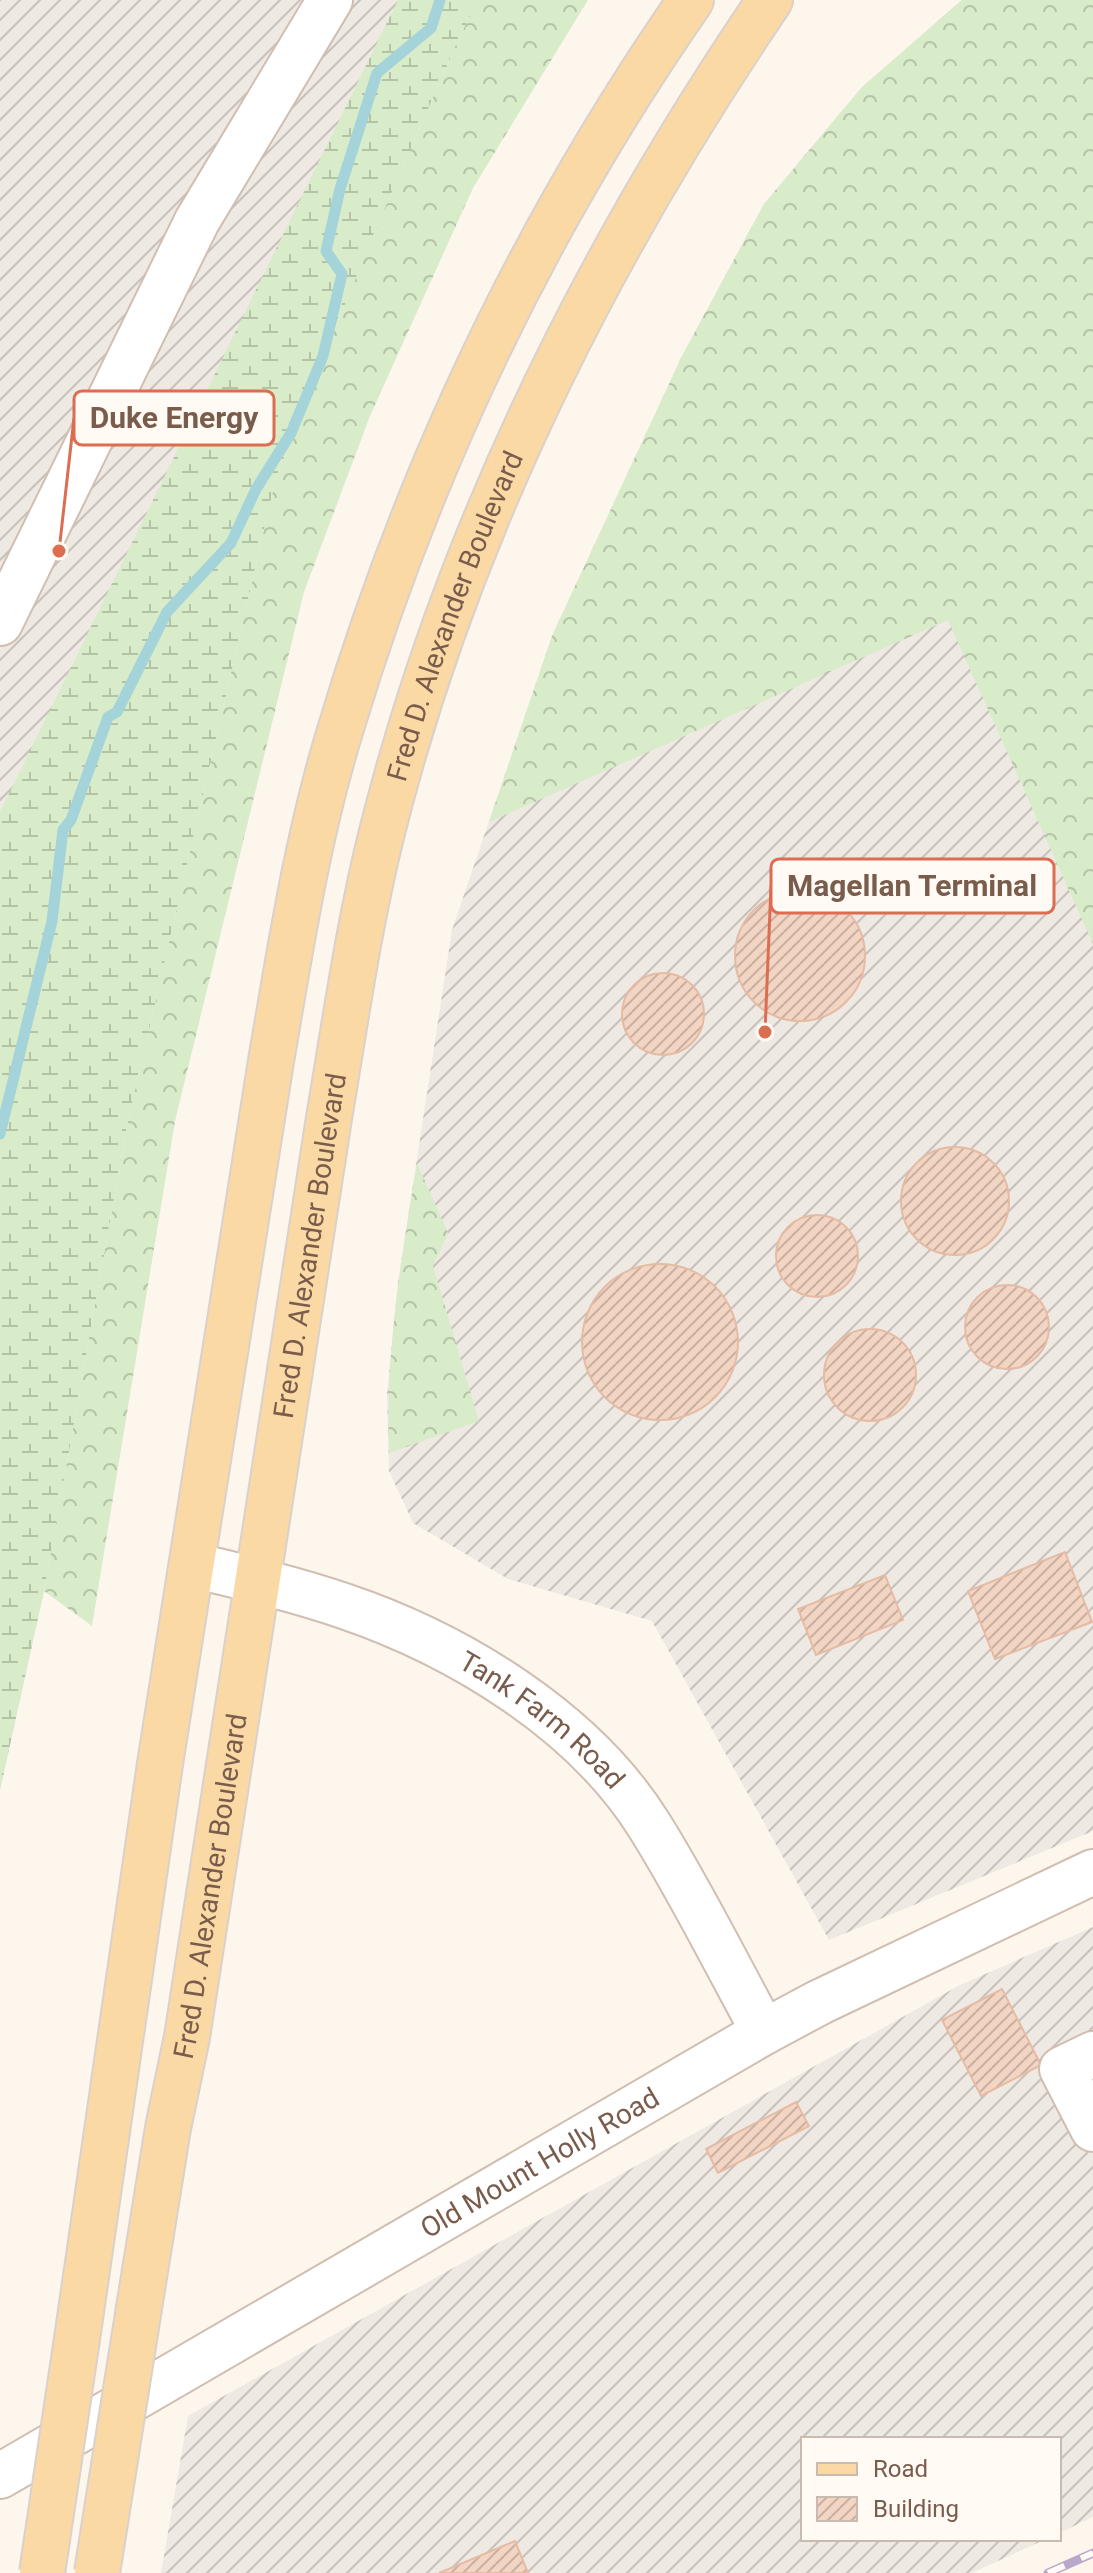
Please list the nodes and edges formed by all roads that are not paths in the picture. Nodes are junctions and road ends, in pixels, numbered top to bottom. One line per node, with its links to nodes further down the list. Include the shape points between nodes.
1 (330, 0): 4 (street, via 197,221)
2 (691, 0): 5 (main road, via 627,96 497,327 411,524 339,733 285,977)
3 (770, 0): 6 (main road, Fred D. Alexander Boulevard, via 617,244 543,390 471,555 414,723 381,837 353,974)
4 (0, 623)
5 (192, 1565): 6 (street, Tank Farm Road); 12 (main road, bridge)
6 (259, 1581): 8 (street, Tank Farm Road, via 346,1607 423,1639 513,1691 585,1746 649,1824); 13 (main road, Fred D. Alexander Boulevard, bridge)
7 (1093, 1872): 8 (street, Old Mount Holly Road)
8 (764, 2032): 11 (street, Old Mount Holly Road)
9 (1093, 2054): 10 (street, via 1062,2069)
10 (1093, 2129)
11 (0, 2476)
12 (42, 2573)
13 (97, 2573)

